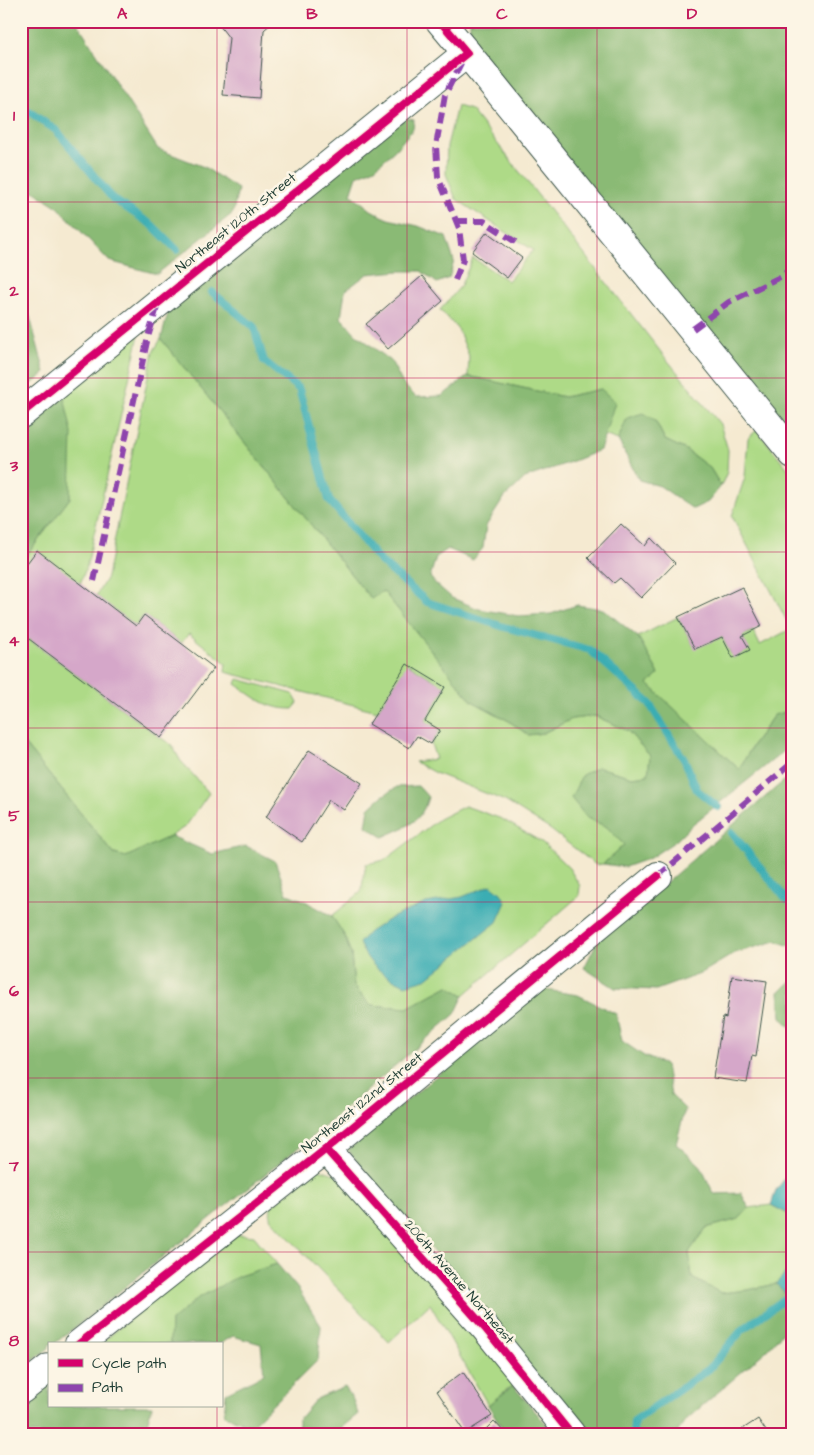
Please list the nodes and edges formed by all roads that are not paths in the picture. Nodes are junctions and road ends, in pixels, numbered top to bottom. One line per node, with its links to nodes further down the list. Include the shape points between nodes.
1 (440, 21): 2 (street)
2 (467, 53): 3 (street, Northeast 120th Street); 4 (street)
3 (21, 414)
4 (793, 454)
5 (658, 876): 6 (street, Northeast 122nd Street)
6 (326, 1149): 7 (street, Northeast 122nd Street); 10 (street, 206th Avenue Northeast, via 485,1328)
7 (82, 1342)
8 (48, 1369): 9 (street)
9 (21, 1390)
10 (571, 1434)

